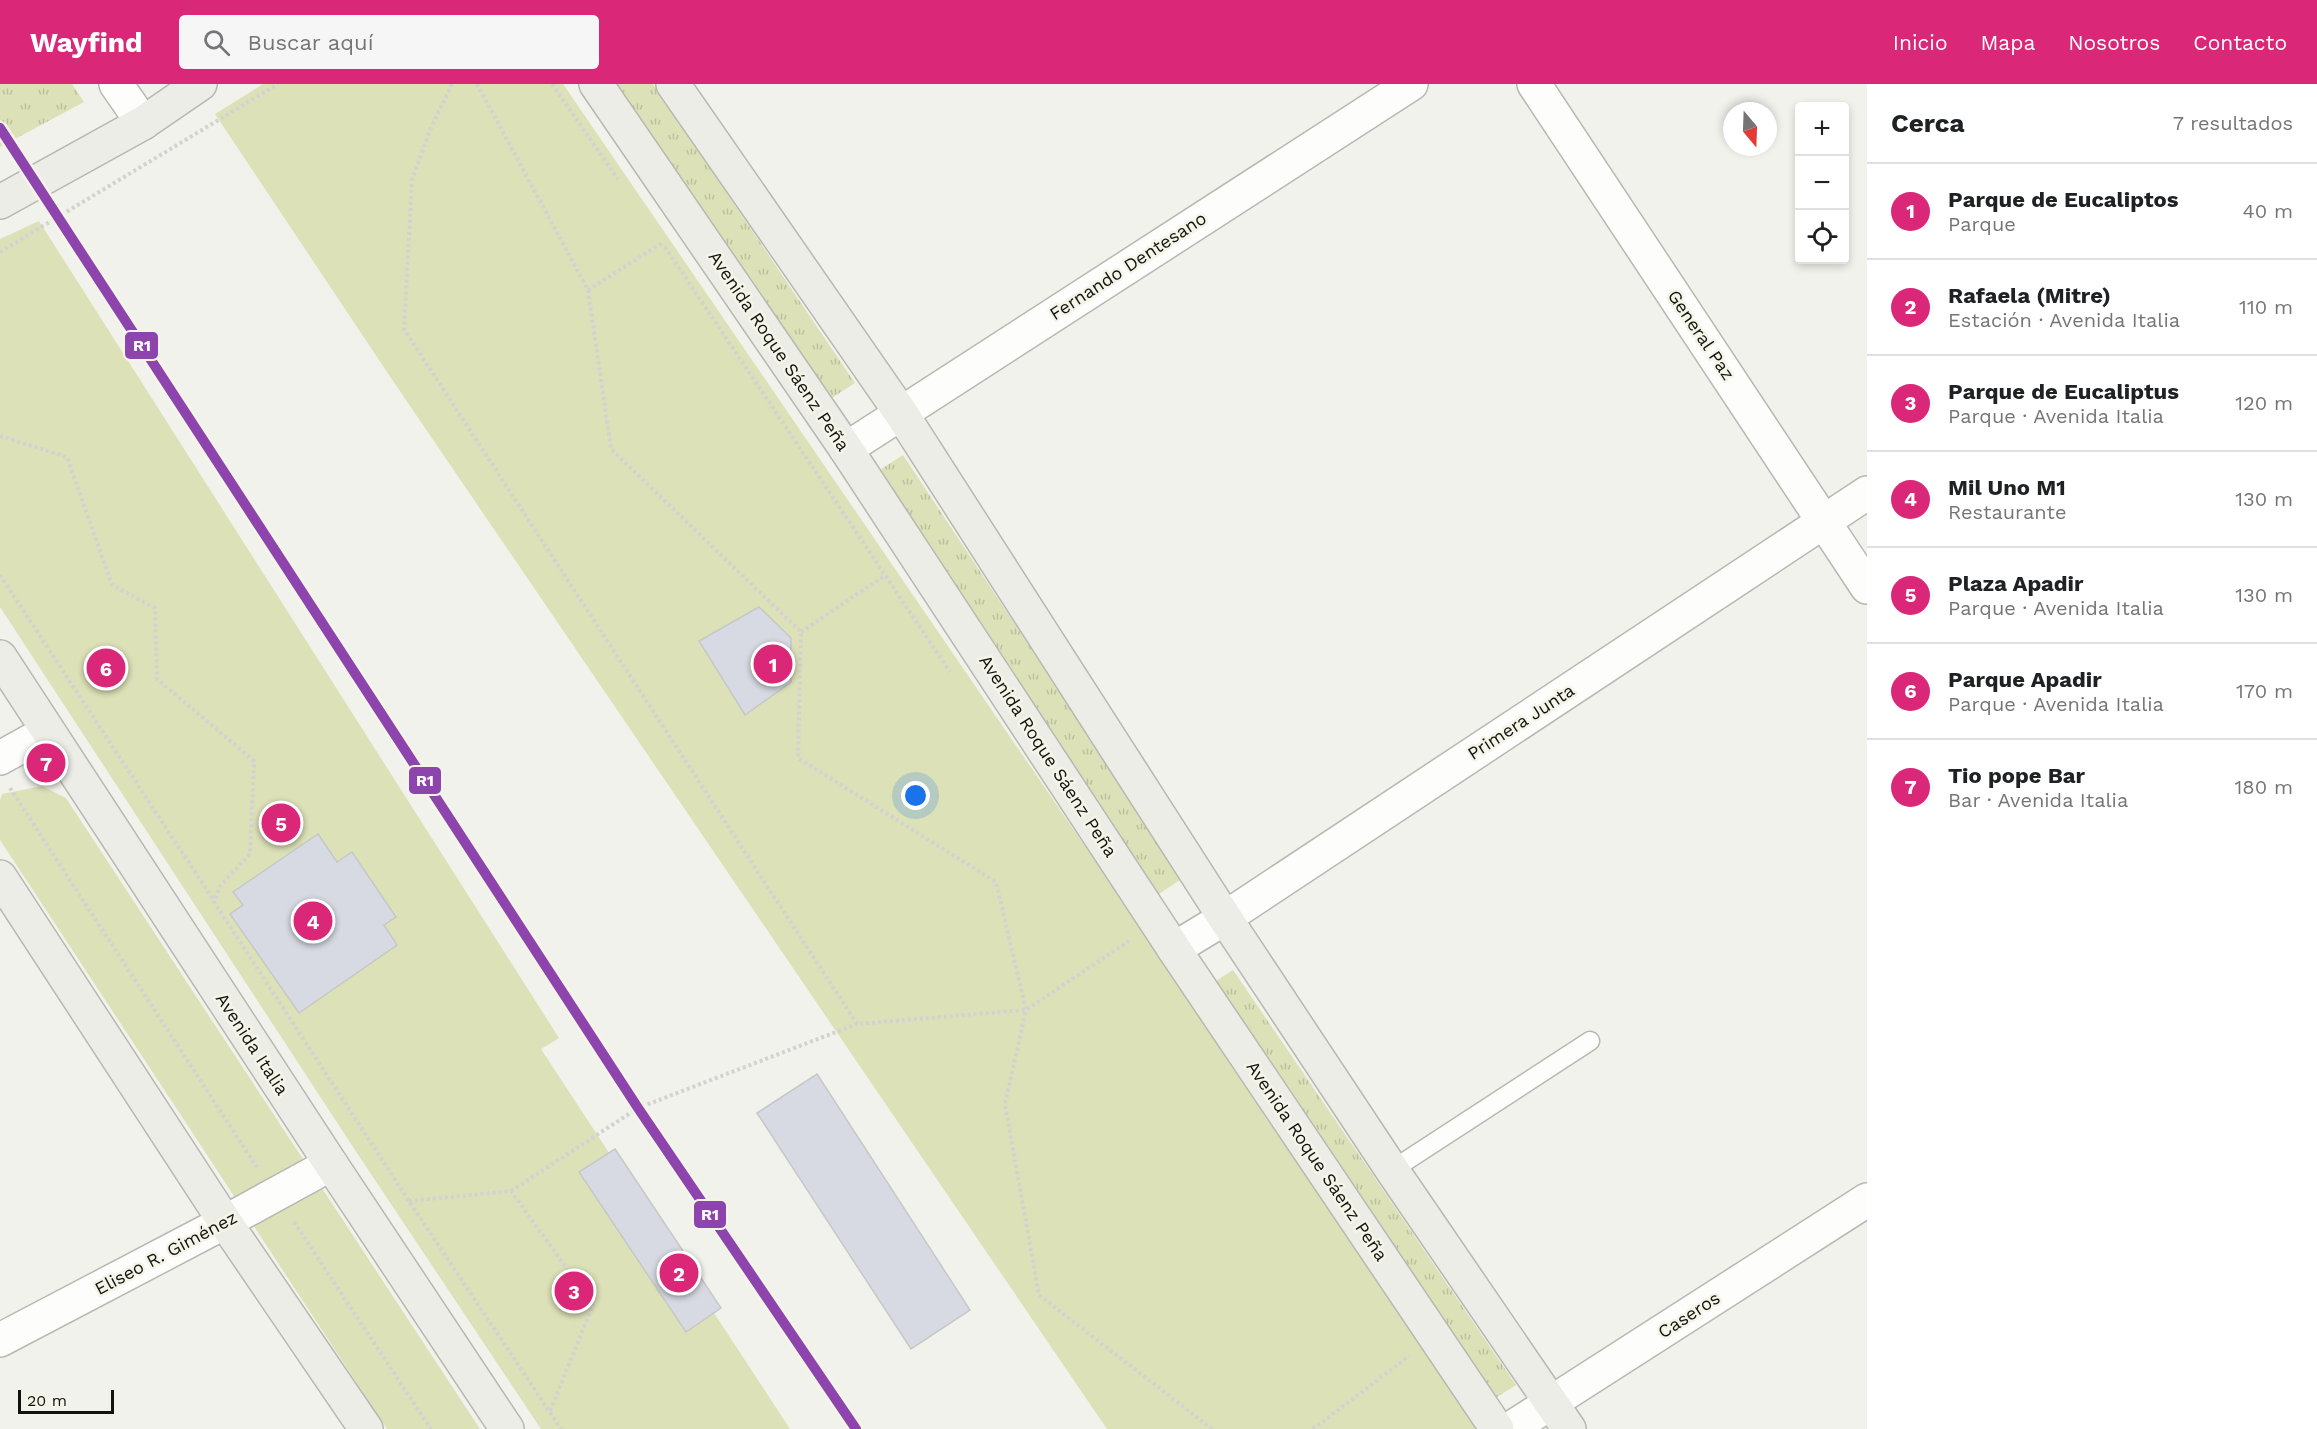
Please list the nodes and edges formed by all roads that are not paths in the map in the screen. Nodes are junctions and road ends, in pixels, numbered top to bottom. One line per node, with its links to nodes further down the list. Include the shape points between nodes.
1 (116, 84): 7 (street)
2 (200, 84): 7 (street)
3 (596, 84): 10 (street, Avenida Roque Sáenz Peña)
4 (673, 84): 9 (street)
5 (1411, 84): 9 (street, Fernando Dentesano)
6 (1534, 84): 12 (street, General Paz)
7 (144, 123): 8 (street)
8 (0, 202)
9 (901, 413): 10 (street, Fernando Dentesano); 18 (street)
10 (846, 449): 19 (street, Avenida Roque Sáenz Peña)
11 (1867, 493): 12 (street, Primera Junta)
12 (1824, 521): 13 (street, General Paz); 18 (street, Primera Junta)
13 (1867, 587)
14 (0, 657): 15 (street, Avenida Italia)
15 (47, 732): 16 (street); 21 (street, Avenida Italia)
16 (3, 771)
17 (0, 878): 24 (street)
18 (1225, 918): 19 (street, Primera Junta); 22 (street)
19 (1174, 949): 29 (street, Avenida Roque Sáenz Peña)
20 (1590, 1041): 22 (lane)
21 (331, 1164): 24 (street, Eliseo R. Giménez); 28 (street, Avenida Italia)
22 (1392, 1170): 26 (street)
23 (1867, 1200): 26 (street, Caseros)
24 (225, 1222): 25 (street, Eliseo R. Giménez); 27 (street)
25 (0, 1340)
26 (1561, 1416): 30 (street, Caseros)
27 (366, 1429)
28 (507, 1429)
29 (1497, 1429)
30 (1510, 1429)

